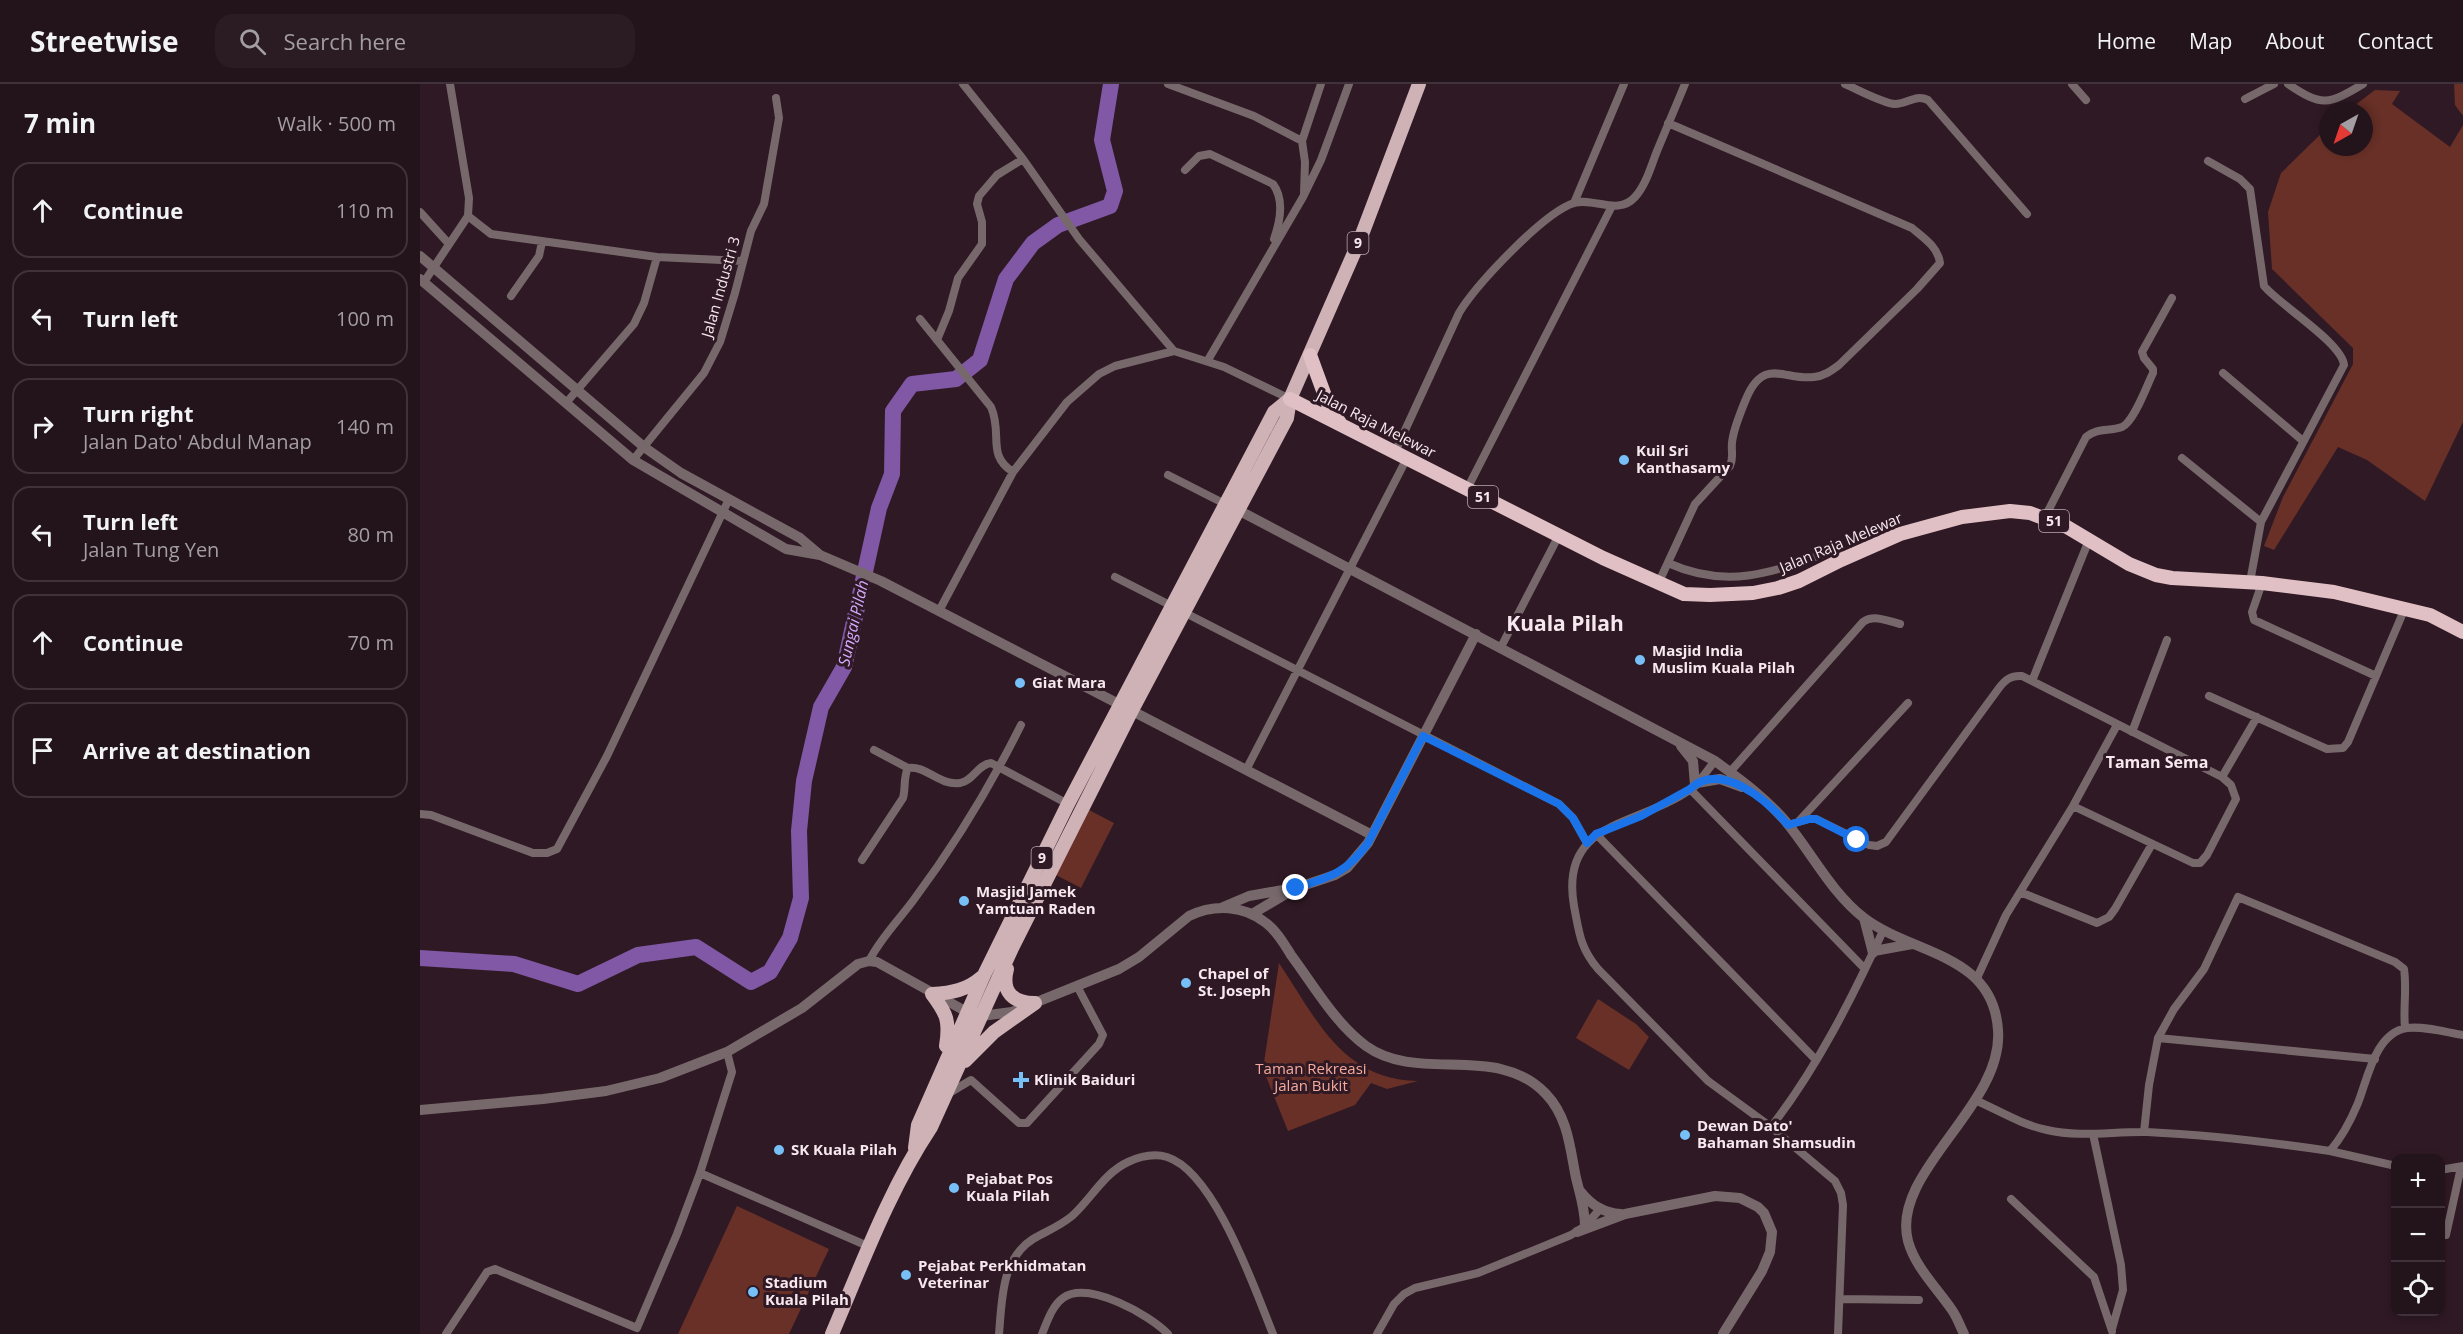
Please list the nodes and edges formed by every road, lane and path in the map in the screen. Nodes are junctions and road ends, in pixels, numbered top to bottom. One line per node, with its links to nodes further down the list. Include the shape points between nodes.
1 (450, 84): 27 (street, via 469,198)
2 (963, 84): 19 (street)
3 (1168, 84): 18 (street, via 1254,116)
4 (1321, 84): 18 (street)
5 (1349, 84): 22 (street)
6 (1419, 84): 41 (main road, 9)
7 (1624, 84): 23 (street)
8 (1686, 84): 17 (street)
9 (1845, 84): 26 (street, via 1888,103 1916,97 1928,100)
10 (2072, 84): 16 (street)
11 (2274, 84): 15 (street)
12 (2289, 84): 13 (street, via 2322,102)
13 (2363, 84)
14 (776, 98): 33 (street, Jalan Industri 3, via 779,118 764,204)
15 (2245, 99)
16 (2086, 100)
17 (1668, 123): 24 (street, via 1635,197 1628,203); 65 (street, via 1912,228 1939,253 1940,263 1826,375 1804,378 1776,372 1755,385 1732,442 1734,459 1695,504)
18 (1302, 141): 22 (street)
19 (1023, 159): 39 (street, via 997,175 979,196 982,244 958,278); 40 (street, via 1079,240)
20 (2208, 161): 48 (street, via 2250,189 2264,286 2343,359 2344,365)
21 (1185, 170): 32 (street, via 1199,156 1210,154 1273,184 1281,204)
22 (1303, 198): 32 (street)
23 (1574, 203): 24 (street); 50 (street, via 1539,227 1496,266 1468,299)
24 (1612, 206): 55 (street)
25 (420, 212): 29 (street)
26 (2027, 214)
27 (468, 216): 28 (street, via 491,234); 29 (street)
28 (542, 242): 31 (street); 36 (street, via 539,256)
29 (449, 244): 34 (street)
30 (420, 256): 34 (street)
31 (657, 257): 33 (street); 44 (street, via 634,324)
32 (1268, 257): 42 (street)
33 (743, 261): 49 (street, Jalan Industri 3, via 720,342 704,373)
34 (433, 268): 35 (street); 44 (street)
35 (422, 280): 46 (street)
36 (511, 296)
37 (2172, 298): 59 (street, via 2142,352 2152,373 2130,422 2098,430 2086,438)
38 (920, 319): 39 (street)
39 (937, 340): 53 (street, via 991,407 997,423 998,457)
40 (1174, 351): 42 (street); 53 (street, via 1099,374 1067,402)
41 (1310, 355): 45 (main road, 9); 47 (highway, via 1329,406)
42 (1208, 360): 45 (street)
43 (2223, 373): 48 (street)
44 (577, 390): 46 (street); 49 (street)
45 (1290, 399): 47 (highway, Jalan Raja Melewar / 51); 57 (main road, 9, via 1287,418)
46 (566, 403): 52 (street)
47 (1342, 426): 50 (highway, Jalan Raja Melewar / 51)
48 (2303, 441): 60 (street)
49 (644, 447): 52 (street, Jalan Industri 3); 56 (street)
50 (1401, 455): 55 (highway, Jalan Raja Melewar / 51); 66 (street)
51 (2182, 458): 60 (street)
52 (633, 460): 58 (street)
53 (1013, 472): 72 (street)
54 (1168, 475): 57 (street)
55 (1467, 489): 61 (highway, Jalan Raja Melewar / 51)
56 (729, 499): 58 (street); 63 (street, via 800,538)
57 (1232, 507): 66 (street); 71 (main road, 9)
58 (722, 512): 63 (street, via 786,549); 101 (street, via 607,756 557,849 533,853)
59 (2045, 517): 62 (highway, Jalan Raja Melewar / 51); 64 (highway, Jalan Raja Melewar / 51, via 2010,511 1962,518 1900,534)
60 (2261, 522): 68 (street)
61 (1559, 535): 69 (highway, Jalan Raja Melewar / 51); 77 (street)
62 (2089, 540): 68 (highway, Jalan Raja Melewar / 51, via 2156,575); 80 (street)
63 (820, 555): 72 (street)
64 (1841, 560): 65 (street, via 1837,549 1781,569 1733,577 1691,573); 69 (highway, Jalan Raja Melewar / 51, via 1799,581 1754,593 1684,594)
65 (1668, 563): 69 (street)
66 (1350, 569): 75 (street); 78 (street)
67 (1115, 577): 71 (street)
68 (2256, 583): 70 (highway, Jalan Raja Melewar / 51, via 2334,592); 79 (street, via 2254,620)
69 (1658, 584)
70 (2405, 608): 74 (highway, Jalan Raja Melewar / 51, via 2442,620); 79 (street)
71 (1178, 609): 78 (street); 83 (main road, 9)
72 (939, 611): 83 (street)
73 (1900, 624): 95 (street, via 1878,618 1863,622)
74 (2463, 632)
75 (1476, 634): 77 (street); 89 (street)
76 (2168, 640): 87 (street)
77 (1501, 647): 88 (street)
78 (1297, 671): 89 (street); 94 (street)
79 (2376, 675): 84 (street, via 2343,748 2327,749)
80 (2032, 681): 86 (street); 102 (street, via 2015,675 2003,682 1881,845 1869,845 1816,819)
81 (2209, 696): 84 (street)
82 (1908, 703): 102 (street)
83 (1126, 707): 94 (street); 98 (main road, 9); 115 (main road, 9)
84 (2257, 717): 96 (street)
85 (1021, 724): 93 (street)
86 (2117, 725): 87 (street); 100 (street)
87 (2132, 732): 96 (street)
88 (1667, 734): 91 (street); 97 (street, via 1689,754 1695,766)
89 (1423, 736): 104 (street); 105 (street, via 1559,804 1573,818)
90 (874, 750): 92 (street)
91 (1715, 761): 95 (street); 97 (street)
92 (908, 768): 93 (street, via 916,766 940,781 960,783 985,764); 107 (street, via 903,798)
93 (1000, 768): 98 (street); 117 (street)
94 (1246, 770): 104 (street)
95 (1730, 772): 99 (street)
96 (2222, 777): 106 (street, via 2231,785 2236,799 2200,863)
97 (1694, 786): 99 (street, via 1714,779 1731,782); 103 (street, via 1641,816); 118 (street)
98 (1068, 804): 119 (main road, 9)
99 (1770, 804): 102 (street)
100 (2073, 806): 106 (street); 109 (street)
101 (420, 814)
102 (1793, 823): 112 (street, via 1833,886)
103 (1596, 834): 105 (street); 131 (street)
104 (1372, 835): 108 (street, via 1347,868)
105 (1587, 843): 137 (street, via 1575,863 1572,882 1580,937 1589,958 1708,1081)
106 (2152, 844): 109 (street, via 2115,909 2103,921 2097,923)
107 (862, 860)
108 (1296, 888): 110 (street, via 1249,896); 111 (street)
109 (2020, 891): 120 (street)
110 (1220, 909): 111 (street); 121 (street, via 1189,916 1129,964)
111 (1252, 914): 146 (street, via 1275,932 1348,1030 1379,1054 1402,1061 1516,1071 1546,1094 1564,1122)
112 (1864, 918): 113 (street); 116 (street)
113 (1883, 931): 114 (street); 116 (street)
114 (1912, 944): 116 (street); 120 (street, via 1945,957)
115 (1012, 948): 123 (main road, via 1006,988 1016,1001); 125 (main road, 9)
116 (1873, 952): 118 (street)
117 (869, 961): 122 (street); 129 (street, via 858,964 802,1008)
118 (1865, 969): 131 (street)
119 (984, 975): 122 (main road, via 962,990); 124 (main road, 9)
120 (1977, 978): 135 (street, via 1995,1011 1998,1048 1993,1069)
121 (1077, 986): 123 (street); 134 (street, via 1103,1035 1027,1123 1019,1123 971,1080)
122 (932, 994): 124 (street); 132 (main road, via 946,1013 949,1026)
123 (1035, 1003): 125 (street, via 1012,1012); 133 (main road, via 994,1032)
124 (967, 1012): 125 (street); 132 (main road, 9)
125 (981, 1016): 133 (main road, 9)
126 (2405, 1029): 127 (street); 128 (street, via 2404,969 2238,897 2204,969); 130 (street, via 2391,1035)
127 (2463, 1035)
128 (2158, 1038): 130 (street); 138 (street)
129 (727, 1052): 136 (street, via 660,1078 606,1091); 145 (street, via 732,1072)
130 (2375, 1059): 140 (street, via 2353,1113)
131 (1816, 1060): 137 (street)
132 (943, 1065): 141 (main road, 9, via 918,1125)
133 (956, 1073): 134 (main road, 9)
134 (946, 1095): 141 (main road, 9, via 932,1127)
135 (1975, 1100): 139 (street, via 2044,1130); 165 (street, via 1926,1172 1906,1217 1913,1256 1953,1311)
136 (420, 1110)
137 (1771, 1127): 153 (street, via 1827,1173 1841,1193)
138 (2144, 1132): 139 (street); 140 (street, via 2240,1138)
139 (2093, 1134): 155 (street, via 2121,1264 2123,1290)
140 (2330, 1151): 142 (street)
141 (914, 1153): 152 (main road, 9)
142 (2391, 1165)
143 (2462, 1166): 144 (street); 151 (street)
144 (2445, 1169)
145 (700, 1173): 152 (street); 156 (street, via 637,1328 495,1269 487,1272)
146 (1580, 1189): 148 (street); 150 (street, via 1584,1209)
147 (2011, 1199): 155 (street, via 2094,1277)
148 (1600, 1209): 149 (street); 150 (street)
149 (1625, 1214): 150 (street); 163 (street, via 1728,1196 1750,1202 1764,1213 1772,1232 1770,1252)
150 (1581, 1229): 162 (street, via 1479,1273 1415,1288 1394,1304)
151 (2446, 1235)
152 (870, 1247): 157 (main road, 9)
153 (1840, 1299): 154 (street); 164 (street)
154 (1919, 1300)
155 (2111, 1332)
156 (446, 1334)
157 (832, 1334)
158 (999, 1334): 161 (street, via 1003,1290 1018,1252 1068,1219 1118,1167 1154,1155 1183,1165 1203,1186 1233,1237)
159 (1042, 1334): 160 (street, via 1062,1299 1083,1293 1147,1316)
160 (1168, 1334)
161 (1273, 1334)
162 (1377, 1334)
163 (1723, 1334)
164 (1838, 1334)
165 (1964, 1334)

